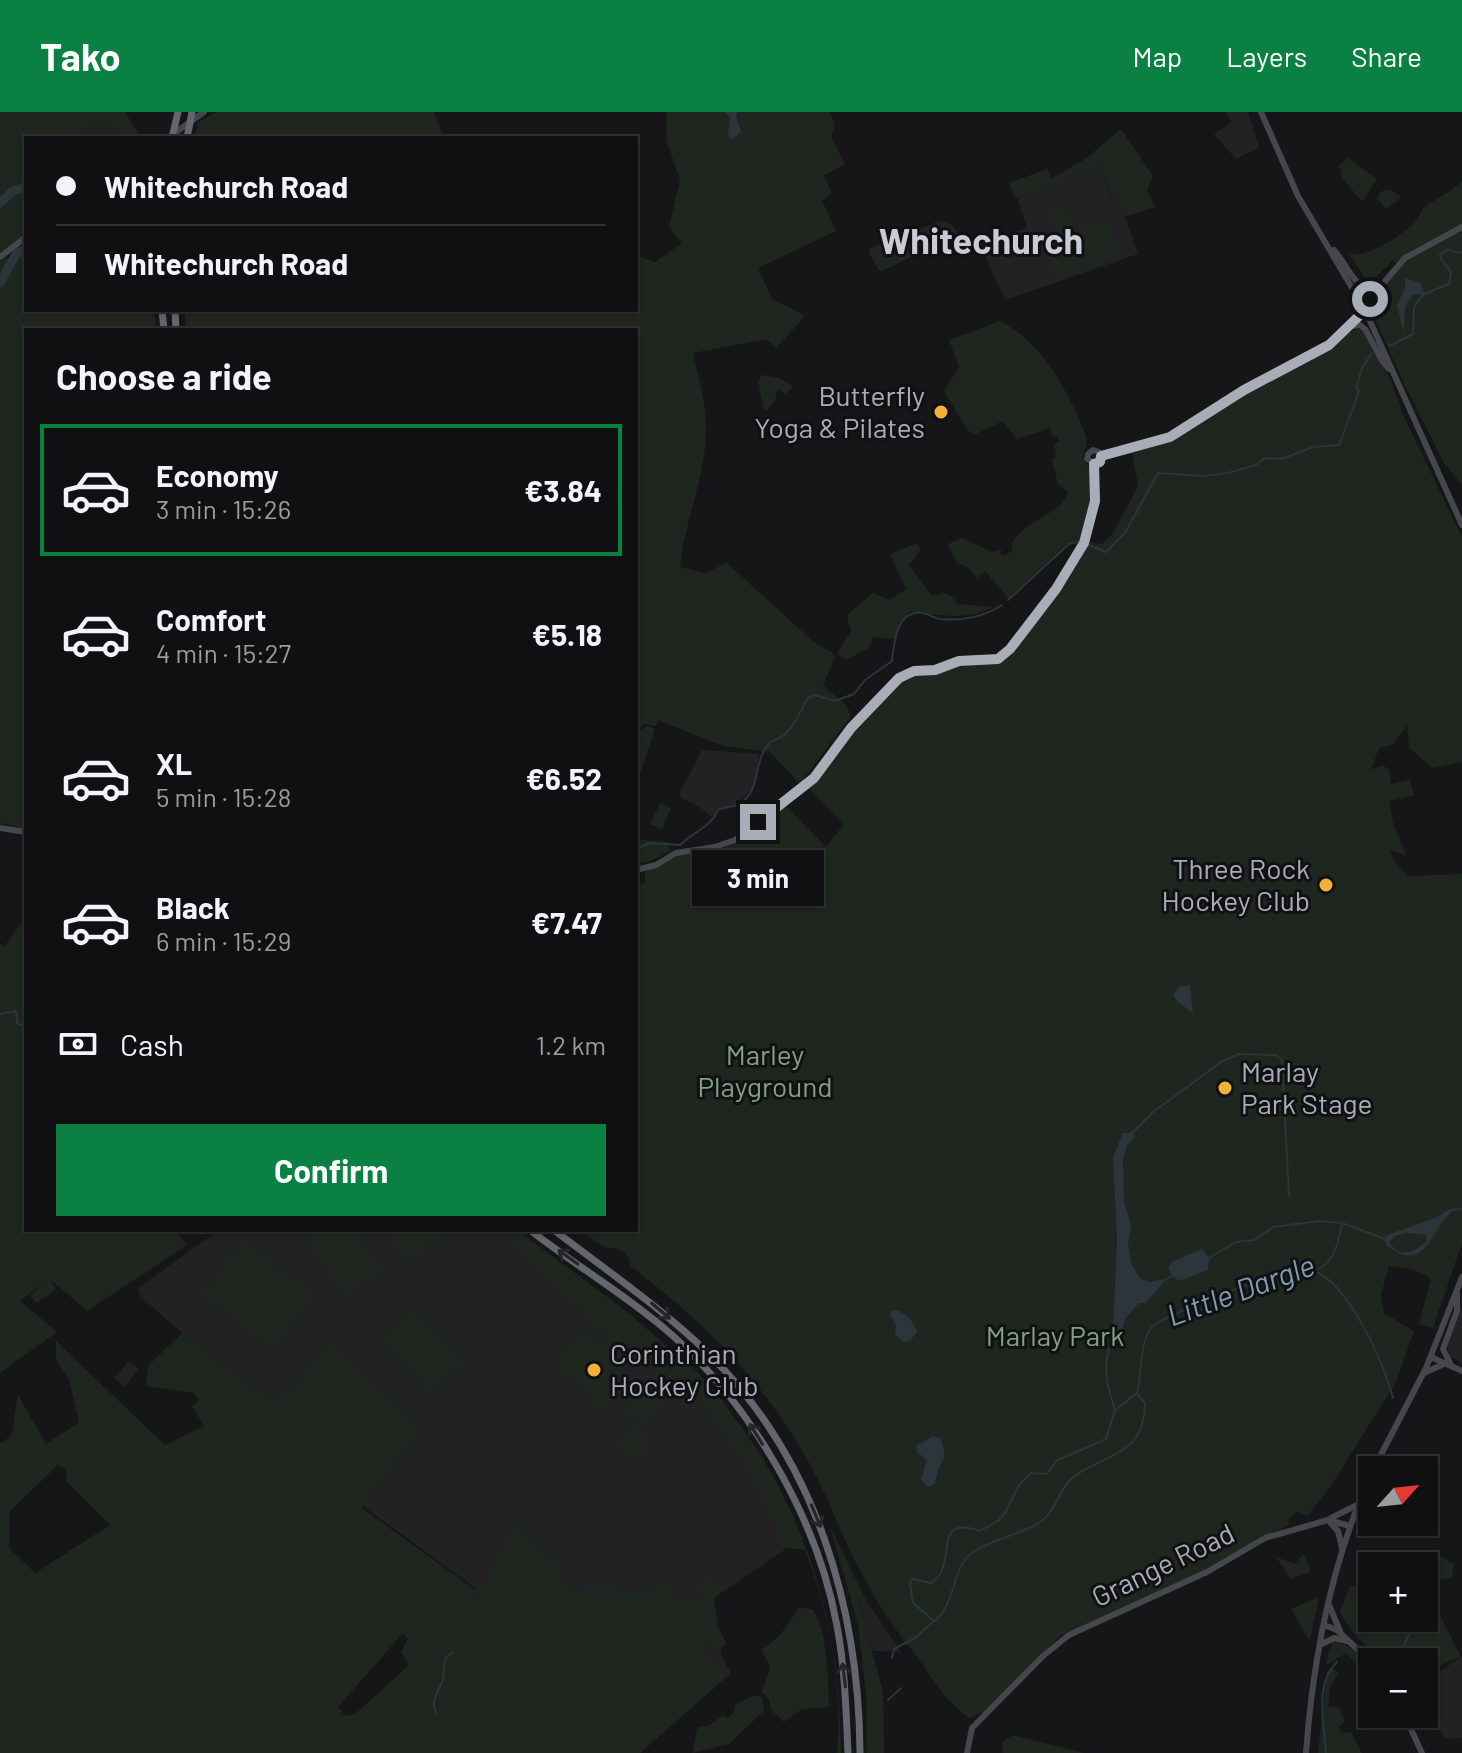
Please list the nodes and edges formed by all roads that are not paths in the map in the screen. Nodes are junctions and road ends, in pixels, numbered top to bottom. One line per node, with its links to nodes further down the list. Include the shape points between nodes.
1 (178, 112): 5 (highway, bridge)
2 (192, 112): 7 (highway, bridge)
3 (204, 112): 6 (street)
4 (1261, 112): 10 (street)
5 (171, 136)
6 (173, 136)
7 (187, 136)
8 (1462, 227): 12 (street, via 1411,254)
9 (24, 239): 11 (street)
10 (1323, 239): 12 (street, via 1362,288); 13 (street)
11 (0, 257)
12 (1379, 288): 13 (street)
13 (1365, 310): 14 (street); 15 (street)
14 (1350, 327): 15 (street, via 1365,329); 16 (street, via 1329,345 1170,437)
15 (1393, 372): 18 (street)
16 (1101, 456): 17 (street); 17 (street, via 1097,450 1089,452 1088,461)
17 (1094, 464): 21 (street, via 1095,501 1084,543 1056,589 1002,657 904,674 871,706 814,778 735,840 676,853)
18 (1460, 519)
19 (0, 828): 20 (street)
20 (24, 832)
21 (638, 870)
22 (533, 1232): 42 (highway, one-way to 22, via 837,1623 813,1542 787,1484 736,1404 672,1335)
23 (557, 1232): 43 (highway, one-way to 43, via 658,1307 698,1344 778,1442 814,1511 848,1614)
24 (1462, 1277): 25 (street)
25 (1457, 1293): 26 (street); 27 (street, via 1457,1311 1443,1346)
26 (1431, 1357): 27 (street); 29 (street)
27 (1448, 1364): 28 (street); 29 (street)
28 (1462, 1371)
29 (1424, 1373): 30 (street)
30 (1380, 1456)
31 (1357, 1505): 32 (street, Grange Road); 33 (street)
32 (1328, 1520): 33 (street); 34 (street, via 1338,1531); 44 (street, Grange Road, via 1265,1538 1207,1572 1069,1635 972,1728)
33 (1350, 1526): 34 (street)
34 (1342, 1549): 35 (street)
35 (1329, 1605): 36 (street); 37 (street)
36 (1324, 1625): 37 (street); 39 (street)
37 (1340, 1633): 38 (street)
38 (1351, 1641): 39 (street, via 1334,1638); 40 (street)
39 (1320, 1645): 45 (street)
40 (1358, 1648)
41 (1410, 1728): 46 (street)
42 (848, 1753)
43 (860, 1753)
44 (967, 1753)
45 (1306, 1753)
46 (1422, 1753)

